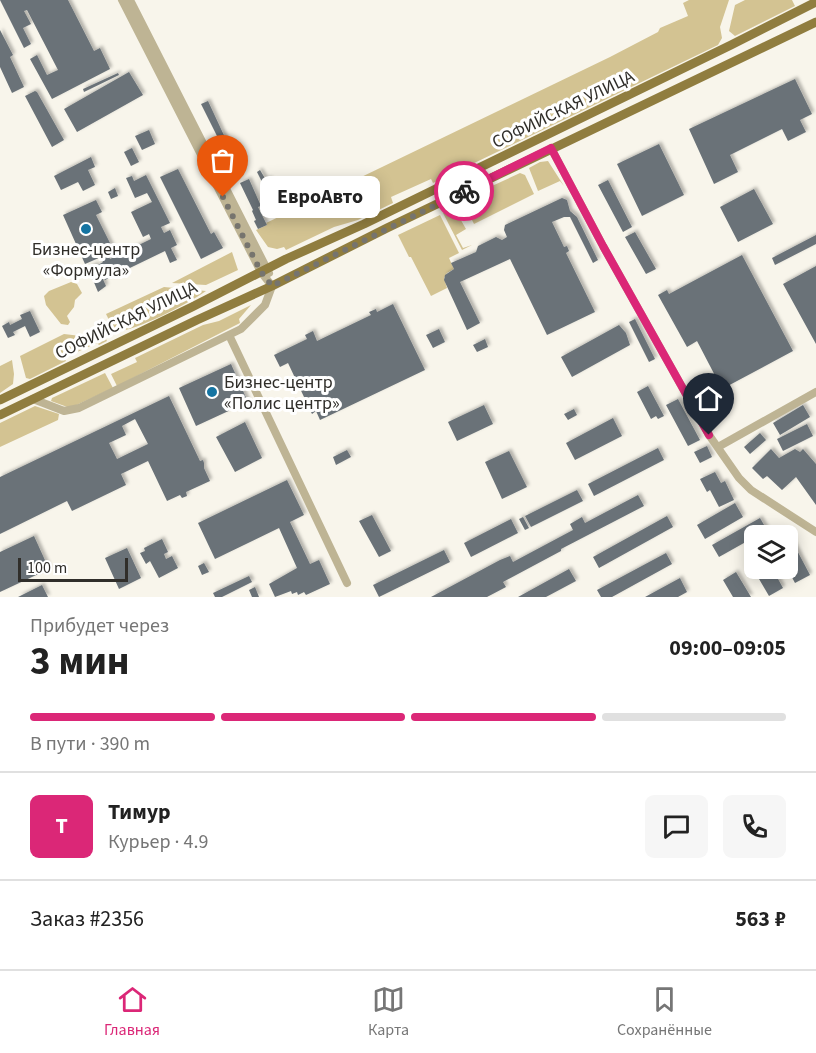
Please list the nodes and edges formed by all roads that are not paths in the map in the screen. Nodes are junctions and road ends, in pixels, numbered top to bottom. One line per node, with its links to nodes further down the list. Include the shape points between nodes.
1 (122, 0): 6 (street)
2 (130, 0): 6 (street)
3 (816, 2): 6 (main road, СОФИЙСКАЯ УЛИЦА)
4 (816, 22): 5 (main road, СОФИЙСКАЯ УЛИЦА)
5 (551, 148): 7 (main road, СОФИЙСКАЯ УЛИЦА); 13 (street)
6 (264, 270): 7 (street); 11 (main road, СОФИЙСКАЯ УЛИЦА)
7 (272, 286): 8 (street, via 259,312); 10 (main road, СОФИЙСКАЯ УЛИЦА)
8 (229, 335): 10 (street, via 73,411); 15 (street)
9 (816, 392): 13 (street)
10 (33, 399): 12 (main road, СОФИЙСКАЯ УЛИЦА)
11 (0, 400)
12 (0, 415)
13 (718, 447): 14 (street, via 751,490)
14 (816, 532)
15 (347, 584)

